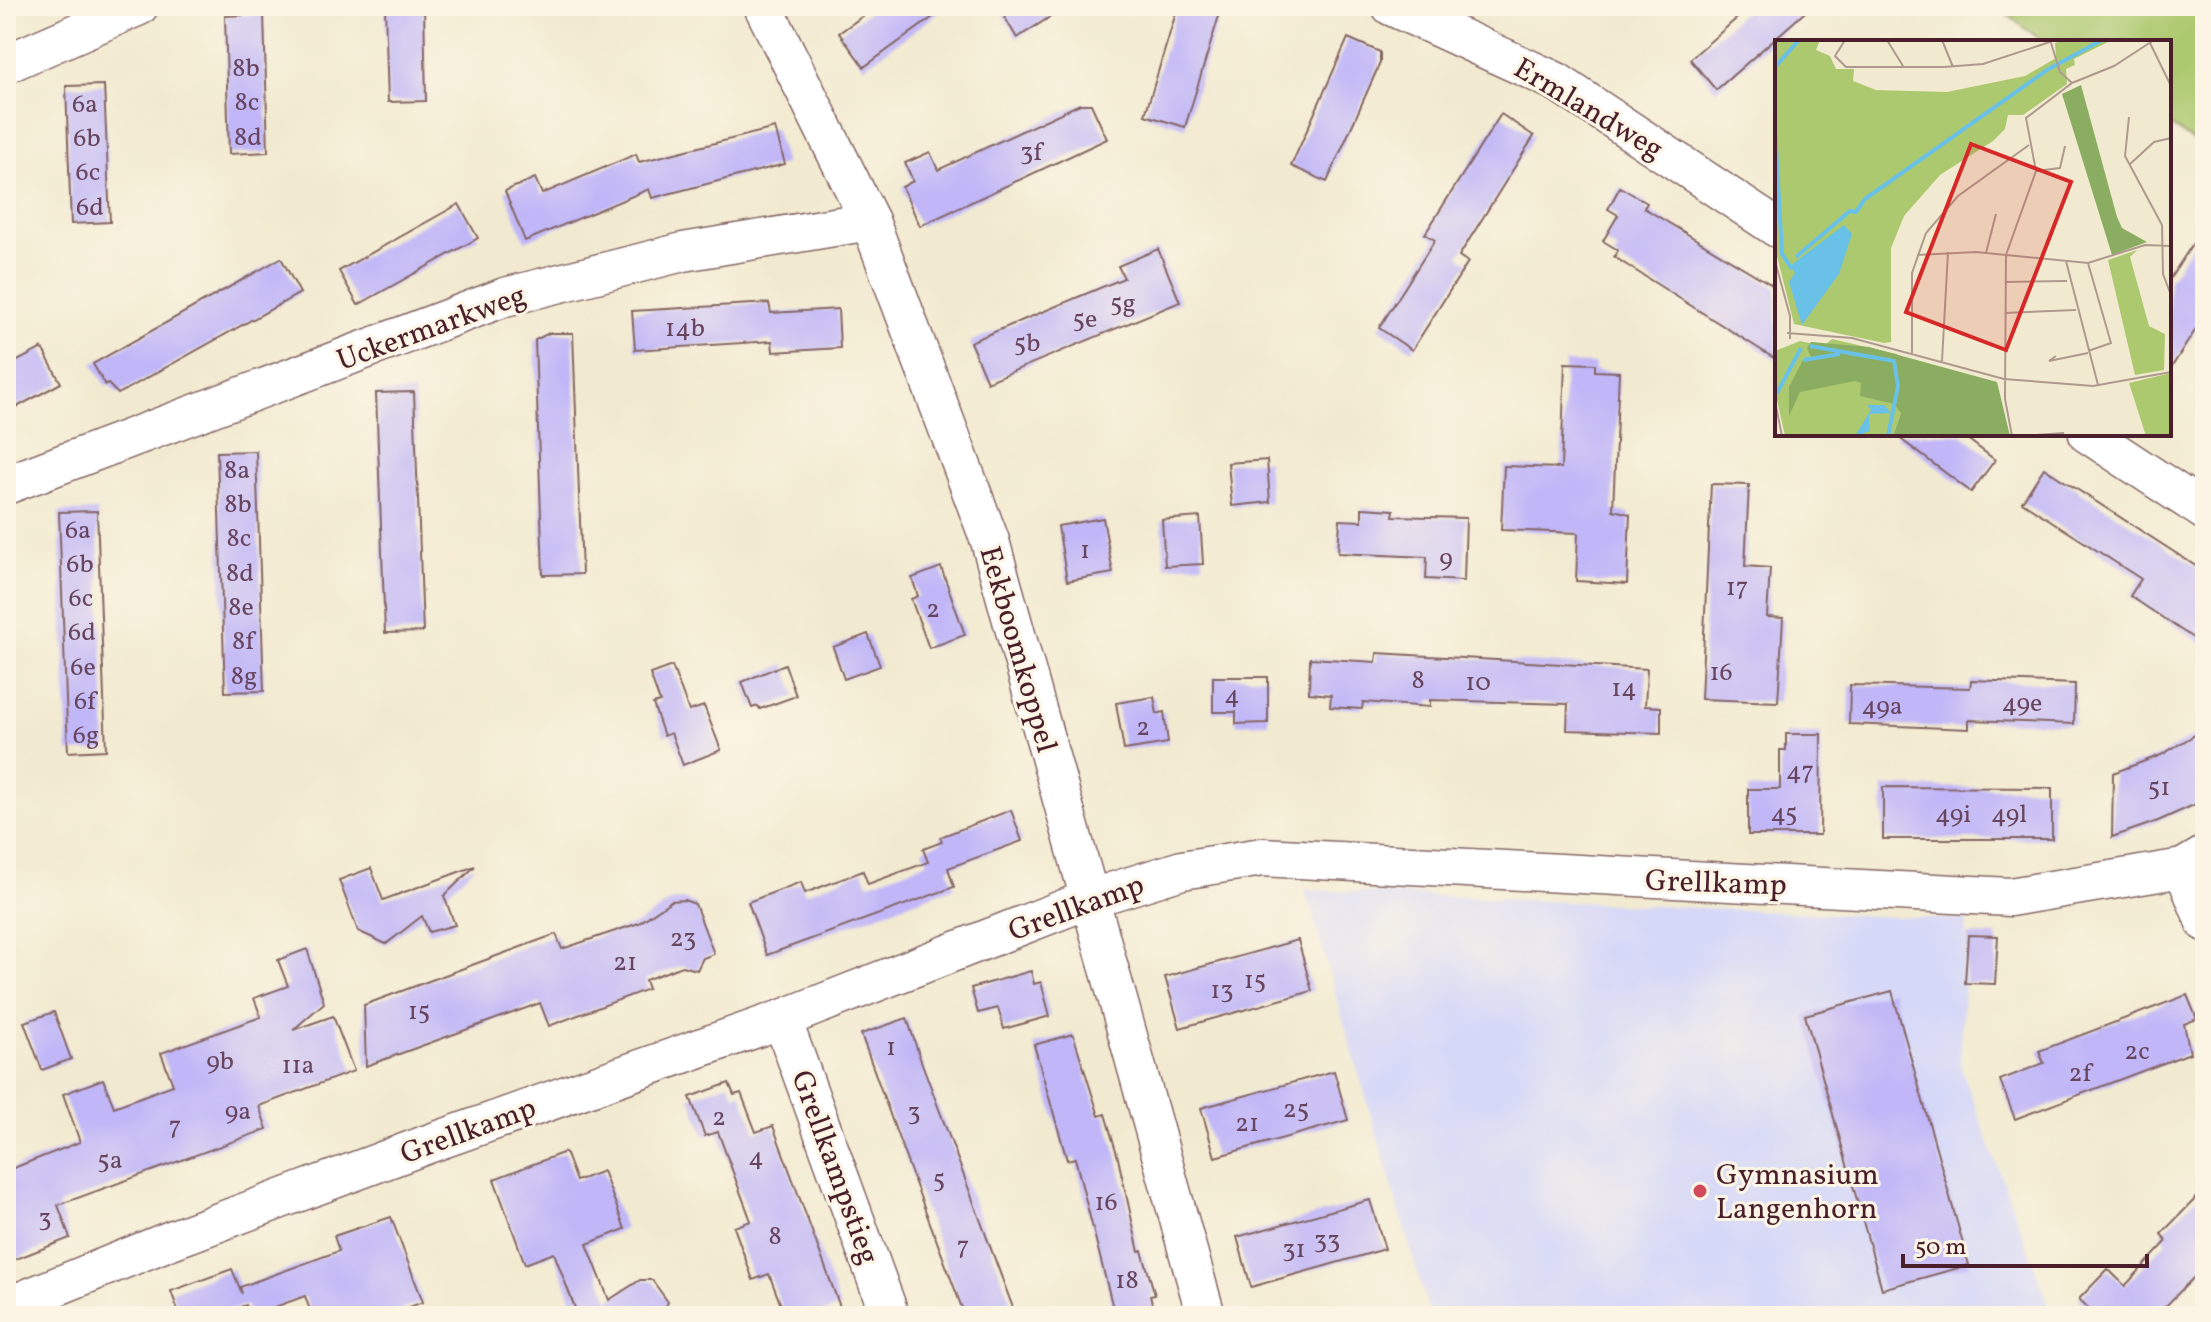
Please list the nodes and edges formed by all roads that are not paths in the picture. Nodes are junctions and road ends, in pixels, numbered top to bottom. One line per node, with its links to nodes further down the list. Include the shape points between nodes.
1 (139, 6): 4 (street)
2 (763, 6): 5 (street, Eekboomkoppel)
3 (1391, 6): 6 (street, Ermlandweg, via 1557,82)
4 (6, 64)
5 (870, 221): 8 (street, Uckermarkweg, via 683,252 505,297); 11 (street, Eekboomkoppel, via 990,541)
6 (1775, 227)
7 (2091, 436): 9 (street)
8 (6, 485)
9 (2205, 511)
10 (2194, 862): 11 (street, Grellkamp, via 2010,897 1262,857 1182,870); 12 (street)
11 (1092, 898): 13 (street, Grellkamp); 16 (street, Eekboomkoppel)
12 (2205, 922)
13 (782, 1019): 14 (street, Grellkamp, via 414,1149); 15 (street, Grellkampstieg)
14 (6, 1307)
15 (890, 1316)
16 (1206, 1316)

